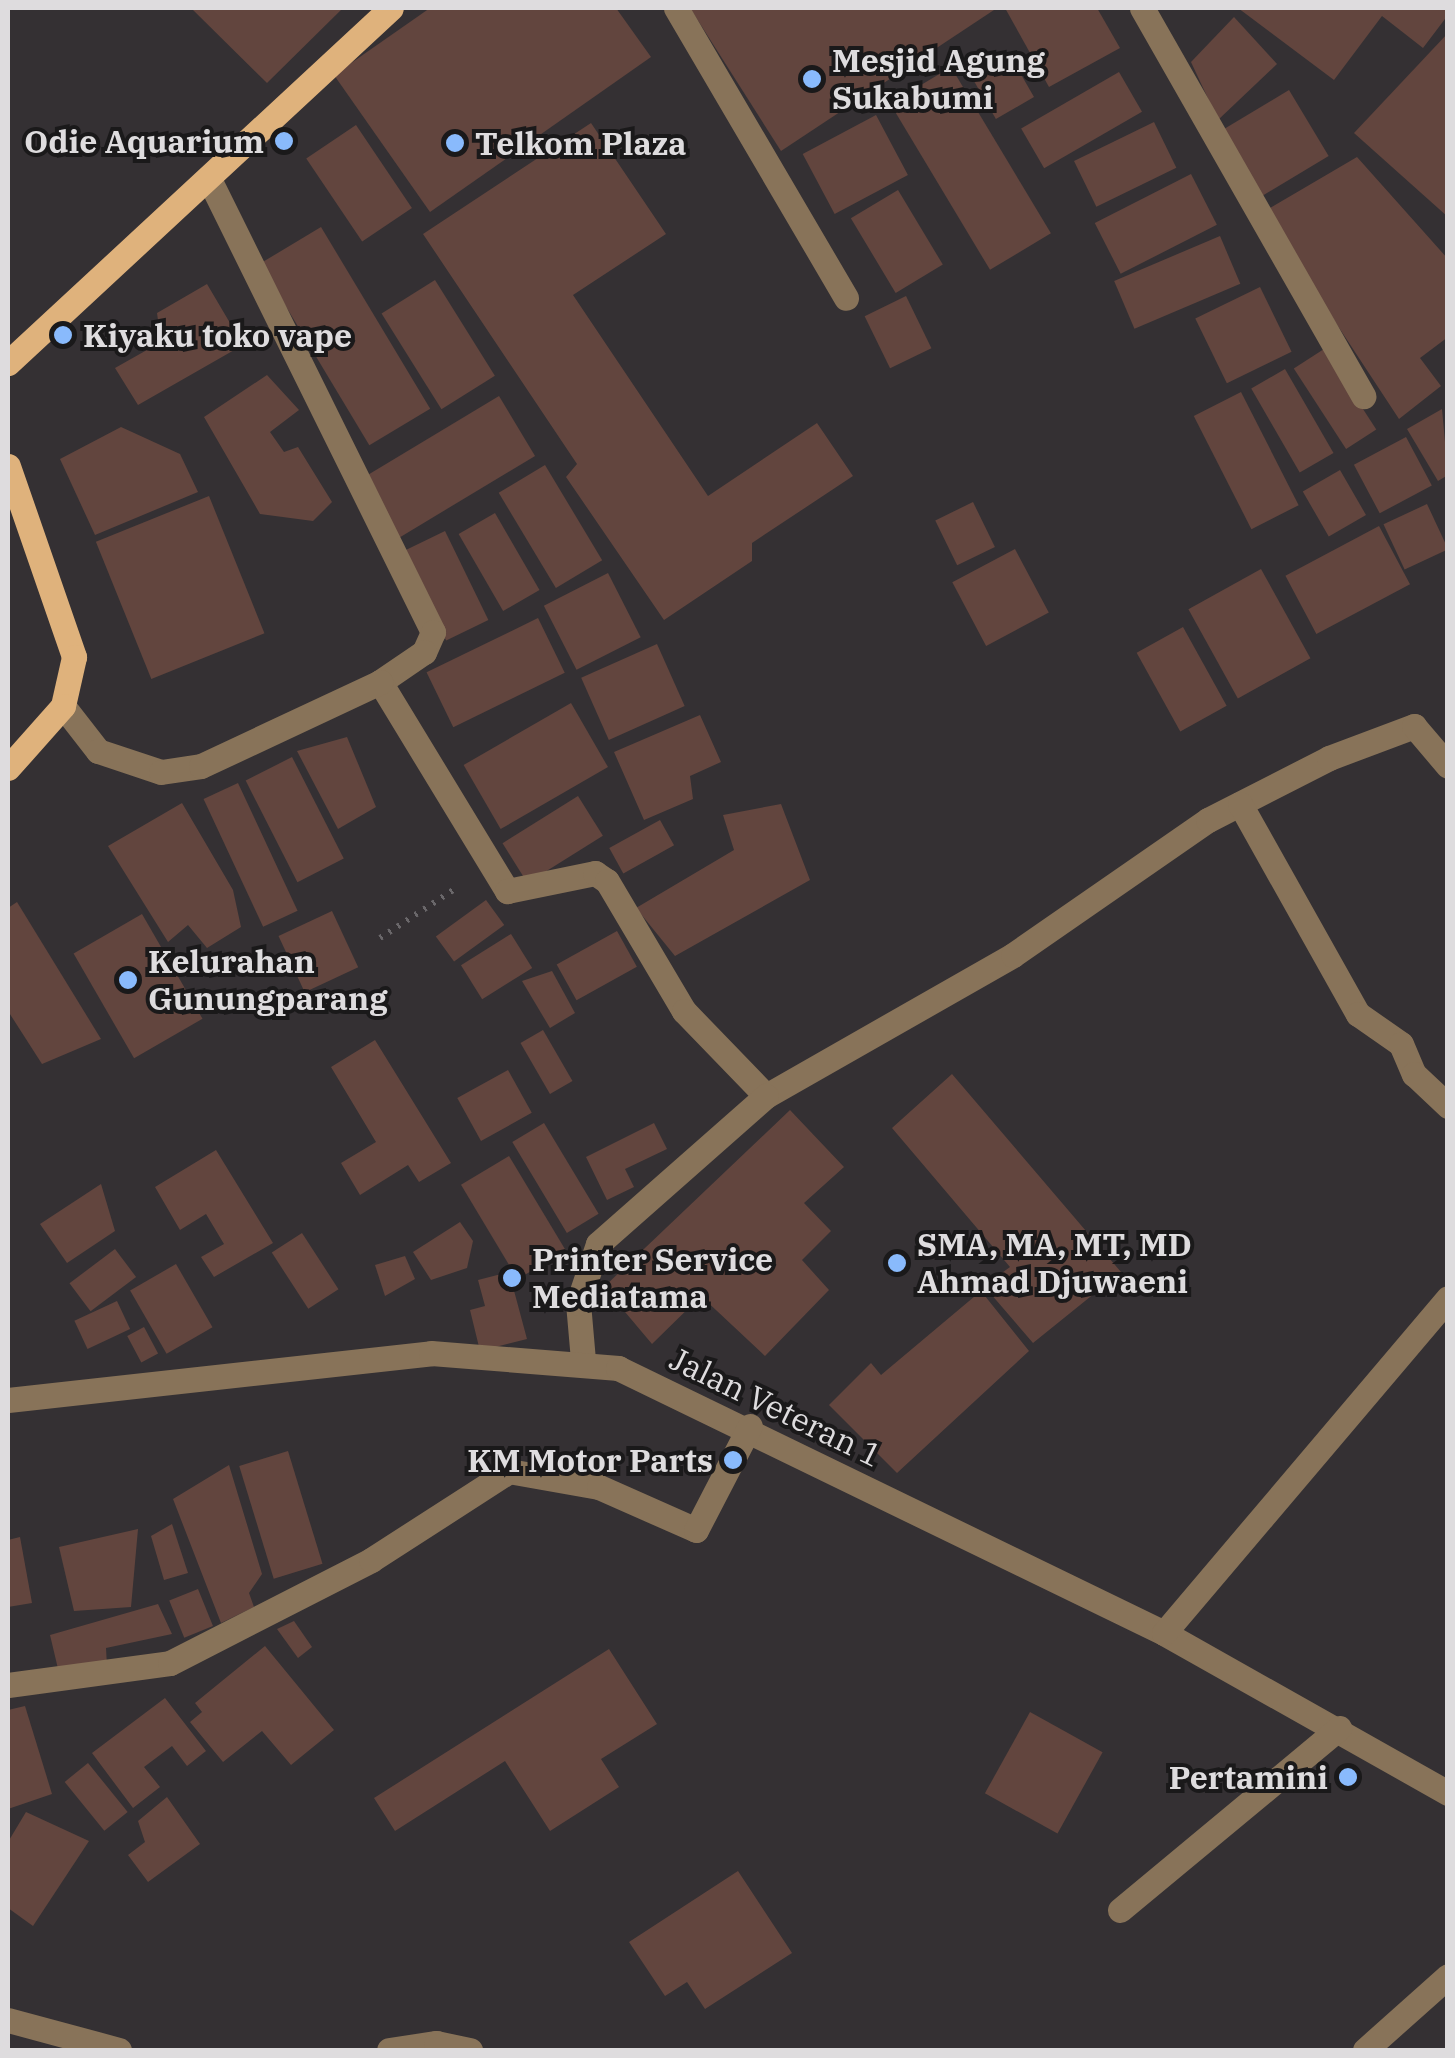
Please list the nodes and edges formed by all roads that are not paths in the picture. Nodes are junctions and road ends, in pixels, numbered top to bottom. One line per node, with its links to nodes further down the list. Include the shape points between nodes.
1 (391, 8): 4 (main road)
2 (676, 8): 5 (street)
3 (1142, 8): 7 (street)
4 (211, 183): 6 (main road); 9 (street, via 433,632 424,652)
5 (846, 298)
6 (8, 363)
7 (1363, 396)
8 (8, 466): 10 (main road, via 74,657)
9 (380, 682): 10 (street, via 200,766 161,772 136,771 98,751); 14 (street, via 518,896 595,873 607,881 684,1011)
10 (63, 706): 12 (main road)
11 (1448, 766): 13 (street, via 1407,726)
12 (8, 768)
13 (1240, 804): 14 (street, via 1013,955); 15 (street, via 1358,1014 1401,1044 1414,1074)
14 (766, 1096): 17 (street, via 598,1244 578,1303)
15 (1448, 1106)
16 (1448, 1298): 20 (street)
17 (583, 1360): 18 (street, Jalan Veteran 1, via 351,1358); 19 (street, Jalan Veteran 1)
18 (8, 1400)
19 (750, 1426): 20 (street, Jalan Veteran 1); 21 (street, via 696,1530 599,1487 508,1471 372,1560 170,1663)
20 (1164, 1633): 22 (street, Jalan Veteran 1)
21 (8, 1686)
22 (1339, 1728): 23 (street, Jalan Veteran 1); 24 (street)
23 (1448, 1793)
24 (1120, 1910)
25 (1448, 1976): 30 (street)
26 (8, 2020): 27 (street)
27 (119, 2050)
28 (389, 2050): 29 (street, via 436,2043)
29 (470, 2050)
30 (1365, 2050)

